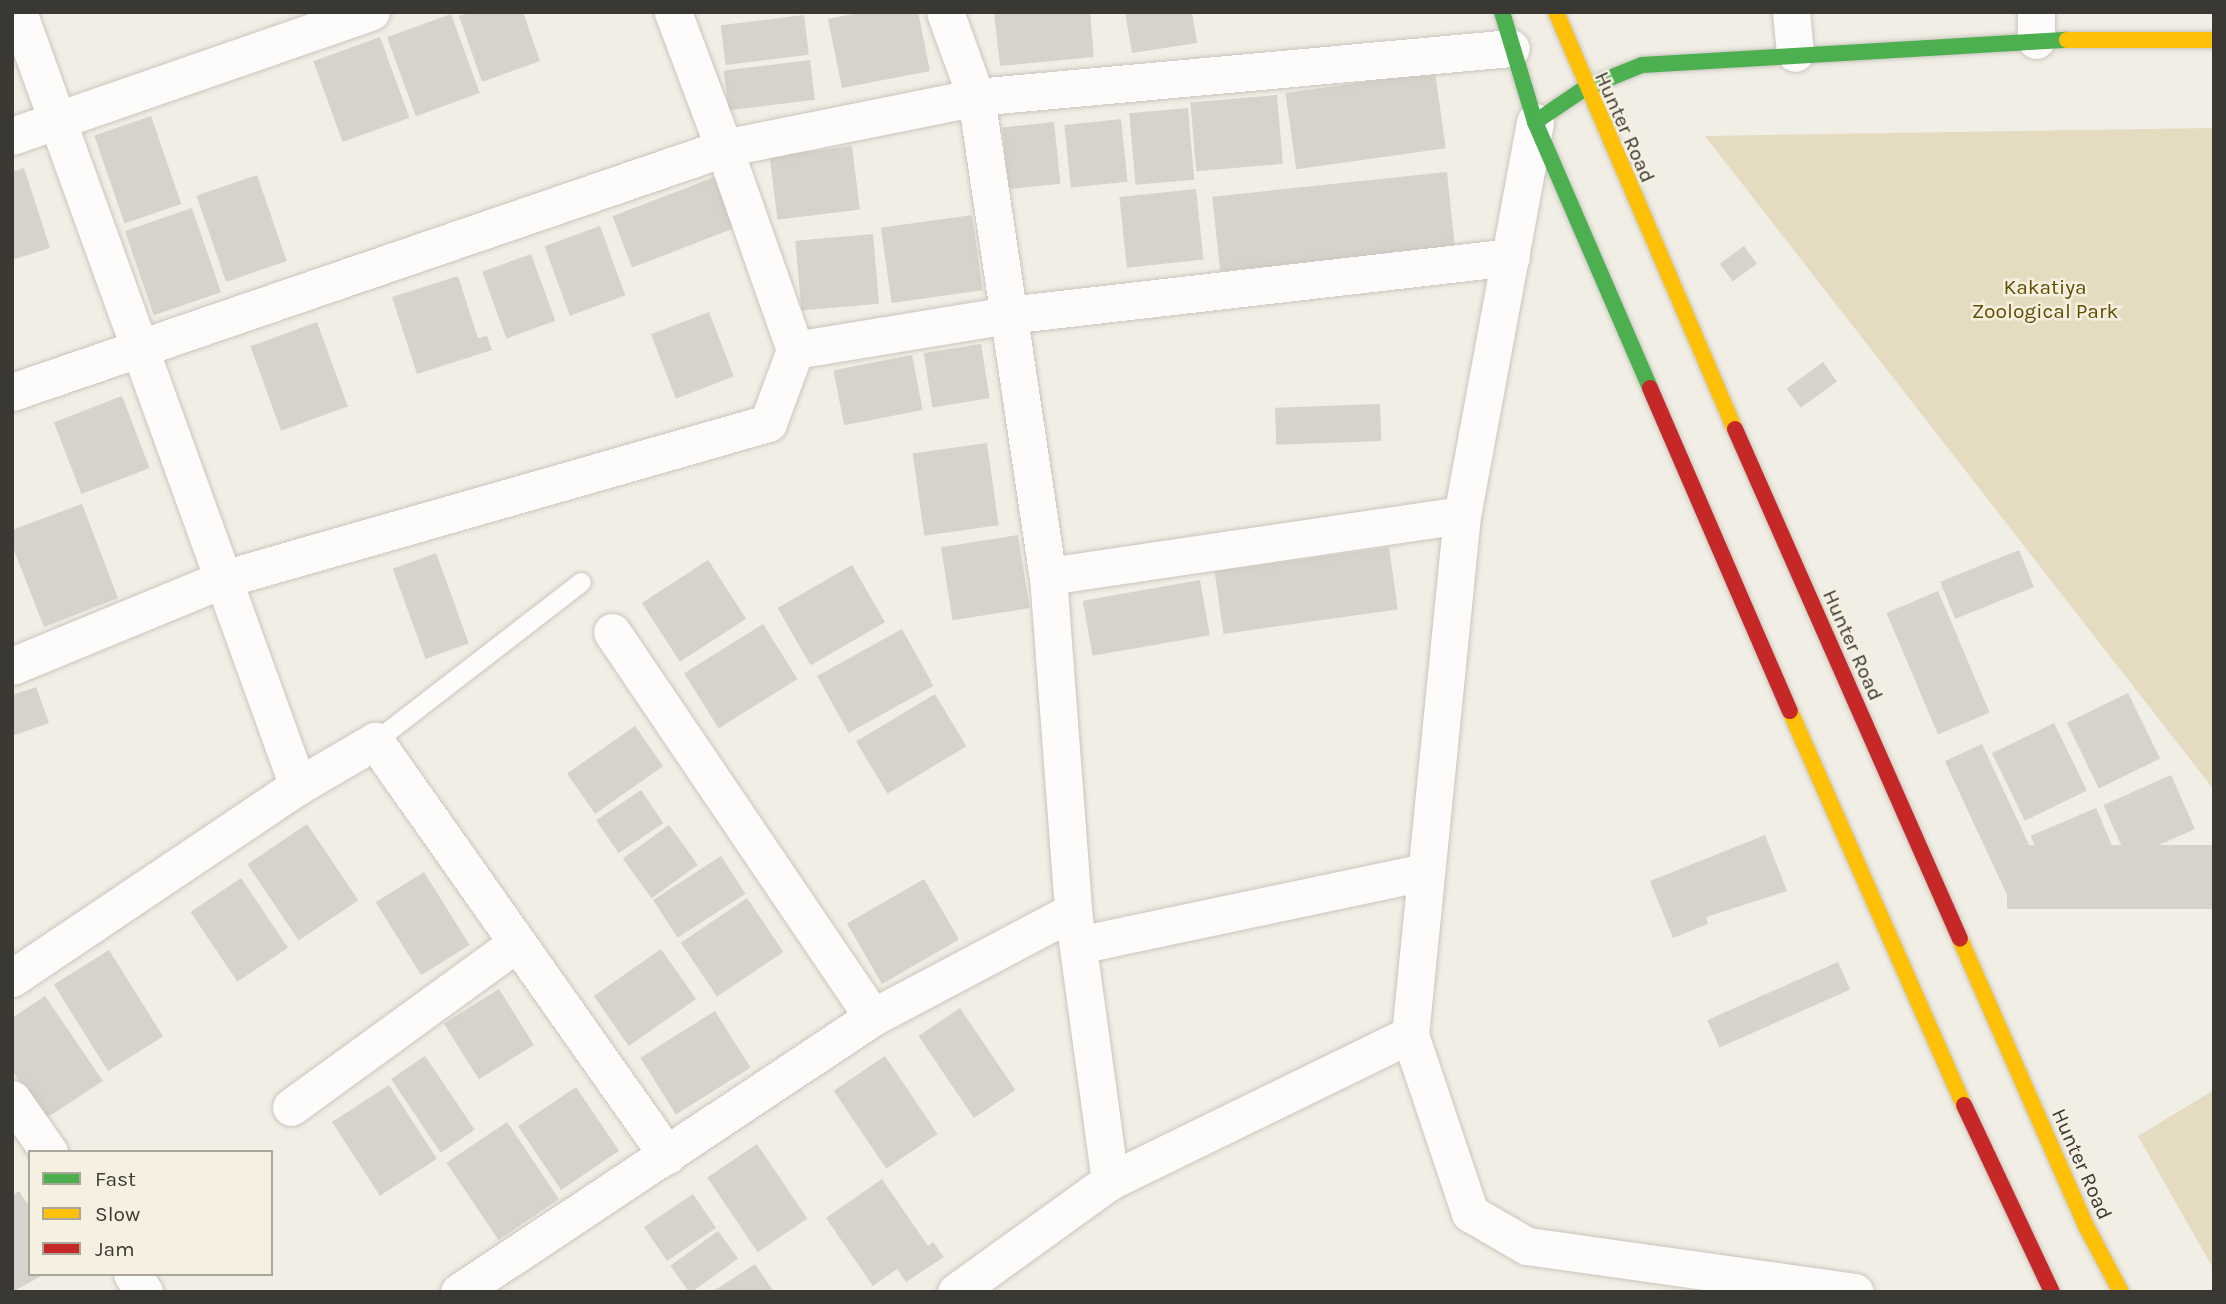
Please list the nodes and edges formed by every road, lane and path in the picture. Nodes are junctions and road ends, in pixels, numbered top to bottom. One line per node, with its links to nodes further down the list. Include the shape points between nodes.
1 (18, 12): 14 (street)
2 (371, 12): 14 (street)
3 (673, 12): 17 (street)
4 (945, 12): 13 (street)
5 (1502, 12): 10 (main road)
6 (1556, 12): 12 (main road, Hunter Road)
7 (1791, 12): 11 (street)
8 (2036, 26): 9 (main road); 11 (main road)
9 (2214, 40)
10 (1511, 48): 13 (street); 15 (main road)
11 (1795, 53): 12 (main road, via 1642,65)
12 (1585, 88): 15 (main road); 48 (main road, Hunter Road, via 2080,1213)
13 (976, 97): 17 (street); 19 (street)
14 (57, 120): 16 (street); 20 (street)
15 (1535, 122): 18 (street); 47 (main road, via 1913,995)
16 (12, 136)
17 (724, 148): 20 (street); 21 (street)
18 (1511, 257): 19 (street); 23 (street)
19 (1008, 314): 21 (street); 24 (street)
20 (139, 347): 22 (street); 25 (street)
21 (795, 350): 25 (street, via 768,423)
22 (12, 392)
23 (1462, 515): 24 (street); 31 (street)
24 (1048, 576): 32 (street)
25 (223, 579): 28 (street); 30 (street)
26 (582, 582): 29 (lane)
27 (612, 632): 35 (street)
28 (12, 666)
29 (375, 741): 30 (street); 33 (street)
30 (298, 786): 34 (street)
31 (1425, 872): 32 (street); 36 (street)
32 (1076, 928): 35 (street); 41 (street)
33 (517, 943): 38 (street); 40 (street)
34 (12, 978)
35 (873, 1017): 40 (street)
36 (1410, 1035): 41 (street); 46 (street, via 1470,1213 1527,1246)
37 (12, 1099): 39 (street)
38 (291, 1107)
39 (48, 1150)
40 (667, 1155): 43 (street)
41 (1110, 1181): 45 (street)
42 (133, 1276): 44 (street)
43 (464, 1291)
44 (144, 1292)
45 (956, 1292)
46 (1855, 1292)
47 (2052, 1292)
48 (2121, 1292)

